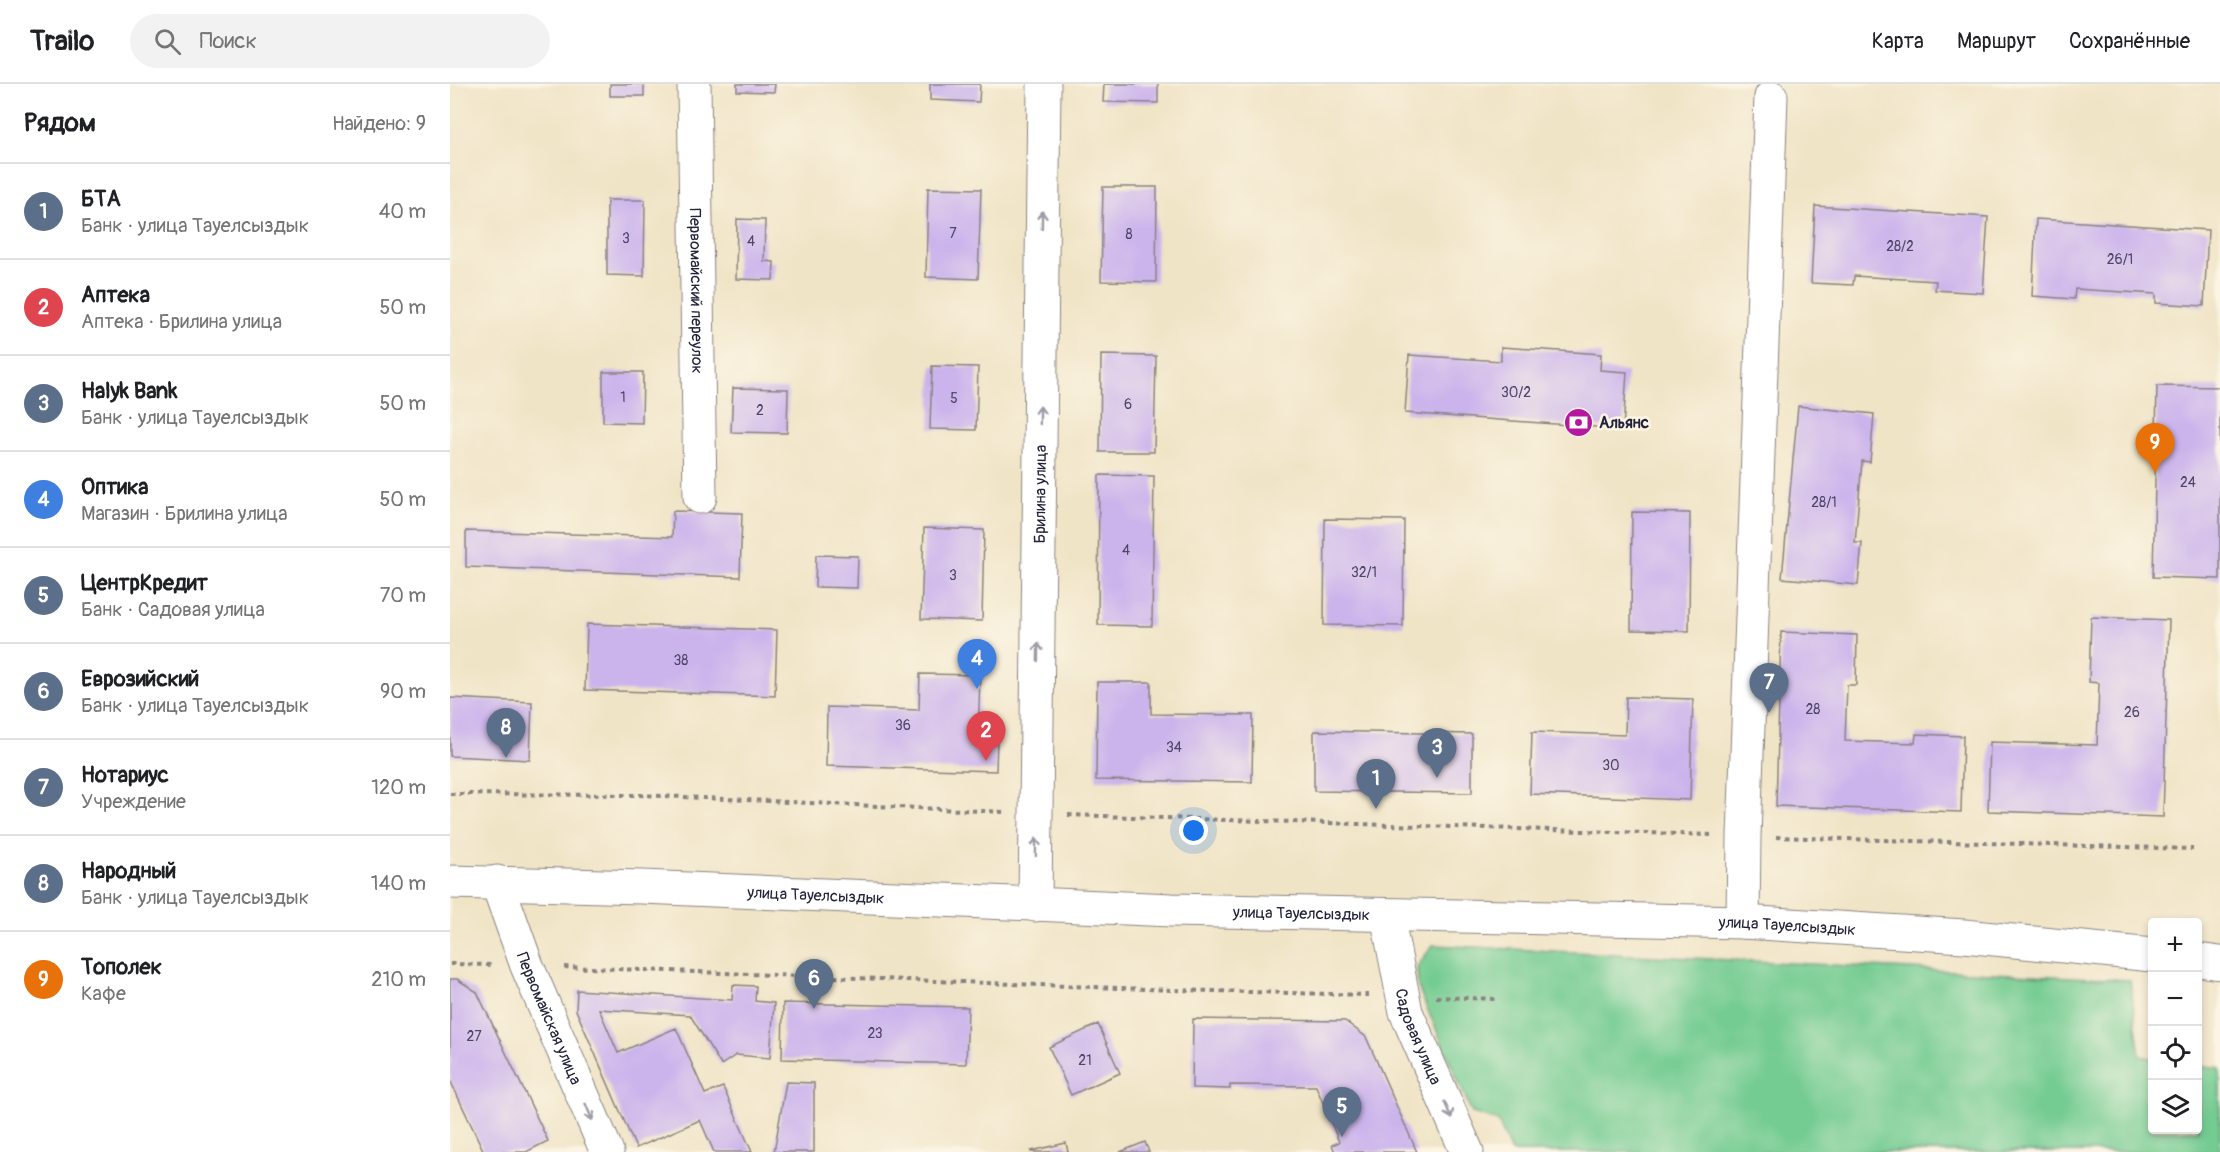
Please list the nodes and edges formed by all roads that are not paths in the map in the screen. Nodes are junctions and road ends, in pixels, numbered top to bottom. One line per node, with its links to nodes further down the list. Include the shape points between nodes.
1 (694, 84): 4 (street, Первомайский переулок)
2 (1044, 84): 7 (street, Брилина улица, one-way to 2)
3 (1771, 97): 9 (street)
4 (700, 497)
5 (450, 882): 6 (street, улица Тауелсыздык)
6 (497, 882): 7 (street, улица Тауелсыздык); 13 (street, Первомайская улица, one-way to 13, via 527,966)
7 (1035, 905): 8 (street, улица Тауелсыздык)
8 (1387, 915): 9 (street, улица Тауелсыздык); 14 (street, Садовая улица, one-way to 14, via 1406,1012)
9 (1743, 922): 10 (street, улица Тауелсыздык, via 1964,936)
10 (2148, 955)
11 (2202, 961): 12 (street)
12 (2220, 963)
13 (607, 1152)
14 (1467, 1152)

